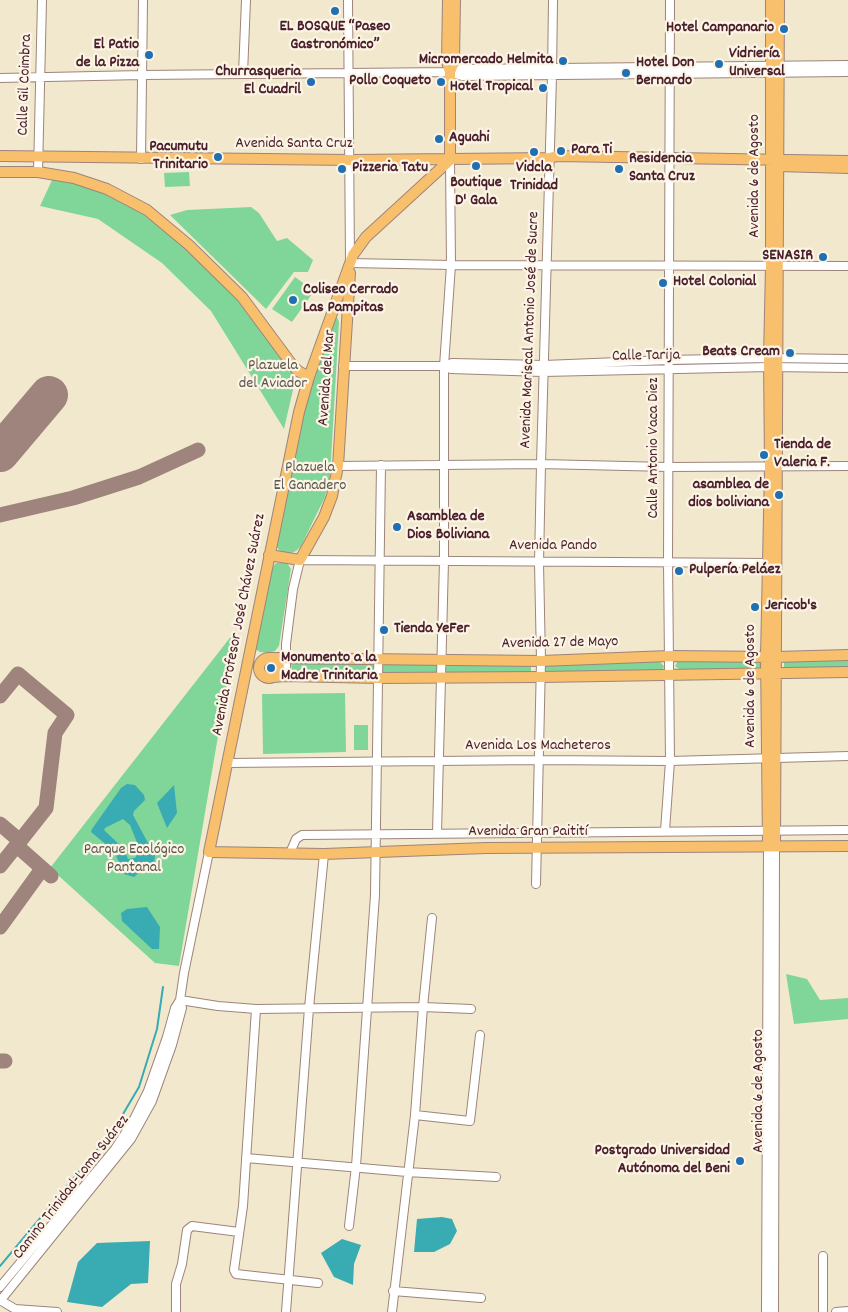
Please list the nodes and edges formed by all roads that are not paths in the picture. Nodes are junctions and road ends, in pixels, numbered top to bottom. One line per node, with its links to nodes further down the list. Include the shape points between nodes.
1 (42, 0): 21 (street, Calle Gil Coimbra)
2 (143, 0): 19 (street)
3 (246, 0): 18 (street)
4 (348, 0): 17 (street, Avenida del Mar)
5 (448, 0): 14 (main road, via 447,62)
6 (455, 0): 14 (main road, via 454,62)
7 (553, 0): 15 (street, Avenida Mariscal Antonio José de Sucre)
8 (670, 0): 13 (street, Calle Antonio Vaca Diez)
9 (771, 0): 12 (main road, Avenida 6 de Agosto)
10 (779, 0): 12 (main road, Avenida 6 de Agosto)
11 (848, 65): 12 (street)
12 (775, 69): 13 (street); 16 (street); 30 (main road, Avenida 6 de Agosto)
13 (670, 70): 15 (street); 28 (street, Calle Antonio Vaca Diez)
14 (450, 72): 15 (street, via 460,69); 17 (street); 27 (main road)
15 (552, 72): 24 (street, Avenida Mariscal Antonio José de Sucre)
16 (848, 72)
17 (350, 73): 18 (street); 26 (street, Avenida del Mar)
18 (243, 74): 19 (street)
19 (142, 75): 21 (street); 25 (street)
20 (0, 78): 21 (street)
21 (40, 78): 23 (street, Calle Gil Coimbra)
22 (0, 156): 23 (main road, Avenida Santa Cruz)
23 (38, 157): 25 (main road, Avenida Santa Cruz); 33 (street, Calle Gil Coimbra)
24 (550, 158): 27 (main road, Avenida Santa Cruz); 28 (main road, Avenida Santa Cruz, via 556,161); 38 (street, Avenida Mariscal Antonio José de Sucre)
25 (142, 159): 26 (main road, Avenida Santa Cruz)
26 (351, 160): 27 (main road, Avenida Santa Cruz); 34 (street, Avenida del Mar)
27 (450, 160): 35 (main road, Avenida Profesor José Chávez Suárez); 37 (street)
28 (669, 160): 30 (main road, Avenida Santa Cruz); 39 (street, Calle Antonio Vaca Diez)
29 (848, 161): 30 (main road, Avenida Santa Cruz)
30 (774, 163): 31 (main road, Avenida Santa Cruz); 40 (main road, Avenida 6 de Agosto)
31 (848, 168)
32 (0, 172): 33 (main road)
33 (38, 172): 52 (main road, via 74,178 107,189 147,210 189,245 242,297 293,366)
34 (350, 228): 35 (street, via 355,237); 36 (street, Avenida del Mar)
35 (366, 238): 36 (main road, Avenida Profesor José Chávez Suárez)
36 (350, 262): 37 (street); 42 (main road, Avenida Profesor José Chávez Suárez); 43 (main road, Avenida del Mar)
37 (451, 265): 38 (street); 48 (street)
38 (548, 266): 39 (street); 49 (street, Avenida Mariscal Antonio José de Sucre)
39 (669, 266): 40 (street); 45 (street, Calle Antonio Vaca Diez)
40 (774, 266): 41 (street); 46 (main road, Avenida 6 de Agosto)
41 (848, 266)
42 (333, 308): 43 (main road, via 344,304); 52 (main road, Avenida Profesor José Chávez Suárez)
43 (348, 313): 47 (main road, Avenida del Mar)
44 (848, 359): 46 (street, Calle Tarija)
45 (668, 360): 46 (street, Calle Tarija); 49 (street, Calle Tarija); 51 (street, Calle Antonio Vaca Diez)
46 (773, 363): 50 (street, Calle Tarija); 51 (street, Calle Tarija); 57 (main road, Avenida 6 de Agosto)
47 (344, 366): 48 (street, Calle Tarija); 56 (main road, Avenida del Mar)
48 (444, 366): 49 (street, Calle Tarija, via 451,369); 53 (street)
49 (544, 368): 51 (street, Calle Tarija); 54 (street, Avenida Mariscal Antonio José de Sucre)
50 (848, 368)
51 (669, 370): 59 (street, Calle Antonio Vaca Diez)
52 (309, 377): 60 (main road, Avenida Profesor José Chávez Suárez)
53 (445, 464): 54 (street); 55 (street); 63 (street)
54 (541, 464): 59 (street); 64 (street, Avenida Mariscal Antonio José de Sucre)
55 (381, 465): 56 (street); 62 (street)
56 (338, 466): 61 (main road, Avenida del Mar, via 324,517)
57 (774, 466): 58 (street); 59 (street); 66 (main road, Avenida 6 de Agosto)
58 (848, 466)
59 (668, 467): 65 (street, Calle Antonio Vaca Diez)
60 (270, 555): 61 (main road, Avenida Pando); 75 (main road, Avenida Profesor José Chávez Suárez)
61 (300, 560): 62 (street, Avenida Pando); 71 (street, Avenida del Mar, via 293,589)
62 (379, 561): 63 (street, Avenida Pando); 72 (street)
63 (444, 561): 64 (street, Avenida Pando); 73 (street)
64 (540, 563): 65 (street, Avenida Pando); 74 (street, Avenida Mariscal Antonio José de Sucre)
65 (668, 563): 66 (street, Avenida Pando); 68 (street, Calle Antonio Vaca Diez)
66 (772, 563): 69 (main road, Avenida 6 de Agosto)
67 (848, 655): 69 (main road, Avenida 27 de Mayo)
68 (670, 656): 69 (main road, Avenida 27 de Mayo); 74 (main road, Avenida 27 de Mayo); 80 (street, Calle Antonio Vaca Diez)
69 (771, 657): 78 (main road, Avenida 6 de Agosto)
70 (272, 658): 71 (main road, Avenida 27 de Mayo); 76 (main road, via 262,660); 81 (main road, via 279,669)
71 (286, 658): 72 (main road, Avenida 27 de Mayo); 79 (street, Avenida del Mar)
72 (379, 660): 73 (main road, Avenida 27 de Mayo); 83 (street)
73 (441, 660): 74 (main road, Avenida 27 de Mayo); 82 (street)
74 (541, 661): 84 (street, Avenida Mariscal Antonio José de Sucre)
75 (248, 666): 76 (main road); 91 (main road, Avenida Profesor José Chávez Suárez)
76 (259, 669): 81 (main road, via 264,677)
77 (848, 672): 78 (main road, Avenida 27 de Mayo)
78 (771, 673): 80 (main road, Avenida 27 de Mayo); 86 (main road, Avenida 6 de Agosto)
79 (286, 676): 81 (main road, Avenida 27 de Mayo); 83 (main road, Avenida 27 de Mayo)
80 (670, 676): 84 (main road, Avenida 27 de Mayo); 90 (street, Calle Antonio Vaca Diez)
81 (273, 677)
82 (441, 677): 83 (main road, Avenida 27 de Mayo); 84 (main road, Avenida 27 de Mayo); 89 (street)
83 (378, 678): 88 (street)
84 (541, 678): 87 (street, Avenida Mariscal Antonio José de Sucre)
85 (848, 756): 86 (street, Avenida Los Macheteros)
86 (772, 757): 90 (street, Avenida Los Macheteros); 94 (main road, Avenida 6 de Agosto)
87 (539, 760): 89 (street, Avenida Los Macheteros); 90 (street, Avenida Los Macheteros); 95 (street, Avenida Mariscal Antonio José de Sucre)
88 (377, 761): 89 (street, Avenida Los Macheteros); 91 (street, Avenida Los Macheteros); 97 (street)
89 (440, 761): 96 (street)
90 (670, 761): 93 (street, Calle Antonio Vaca Diez)
91 (227, 763): 102 (main road, Avenida Profesor José Chávez Suárez)
92 (848, 830): 94 (street)
93 (665, 831): 94 (street); 95 (street)
94 (772, 831): 98 (main road, Avenida 6 de Agosto)
95 (537, 832): 96 (street); 100 (street, Avenida Mariscal Antonio José de Sucre)
96 (437, 833): 97 (street)
97 (376, 834): 101 (street); 103 (street, via 302,835 296,839)
98 (771, 846): 99 (main road, Avenida Gran Paitití); 100 (main road, Avenida Gran Paitití); 115 (street, Avenida 6 de Agosto)
99 (848, 846)
100 (536, 848): 101 (main road, Avenida Gran Paitití); 105 (street, Avenida Mariscal Antonio José de Sucre)
101 (376, 851): 104 (main road, Avenida Gran Paitití); 109 (street)
102 (209, 852): 103 (main road, Avenida Gran Paitití); 107 (street, Camino Trinidad-Loma Suárez)
103 (290, 853): 104 (main road, Avenida Gran Paitití)
104 (324, 854): 108 (street)
105 (536, 884)
106 (432, 918): 110 (street)
107 (180, 1000): 111 (street); 126 (street, Camino Trinidad-Loma Suárez, via 148,1092 128,1130); 129 (street, Camino Trinidad-Loma Suárez, via 182,1008 172,1046 152,1101 131,1139)
108 (309, 1008): 109 (street); 111 (street); 117 (street)
109 (366, 1008): 110 (street); 118 (street)
110 (424, 1008): 112 (street); 114 (street)
111 (256, 1009): 116 (street)
112 (471, 1009)
113 (480, 1035): 114 (street, via 470,1121)
114 (415, 1115): 119 (street)
115 (771, 1135): 135 (street, Avenida 6 de Agosto); 136 (street, Avenida 6 de Agosto)
116 (246, 1158): 117 (street); 122 (street)
117 (298, 1162): 118 (street); 124 (street)
118 (356, 1166): 119 (street); 121 (street)
119 (407, 1172): 120 (street); 127 (street)
120 (496, 1177)
121 (349, 1226)
122 (239, 1232): 124 (street, via 236,1274); 132 (street, via 192,1226 187,1230 176,1284)
123 (823, 1256): 137 (street)
124 (288, 1280): 125 (street); 133 (street)
125 (318, 1283)
126 (0, 1287)
127 (393, 1291): 128 (street); 134 (street)
128 (482, 1298)
129 (0, 1301): 131 (street, via 15,1309)
130 (848, 1311): 138 (street)
131 (56, 1312)
132 (176, 1312)
133 (286, 1312)
134 (392, 1312)
135 (766, 1312)
136 (774, 1312)
137 (823, 1312)
138 (836, 1312)

